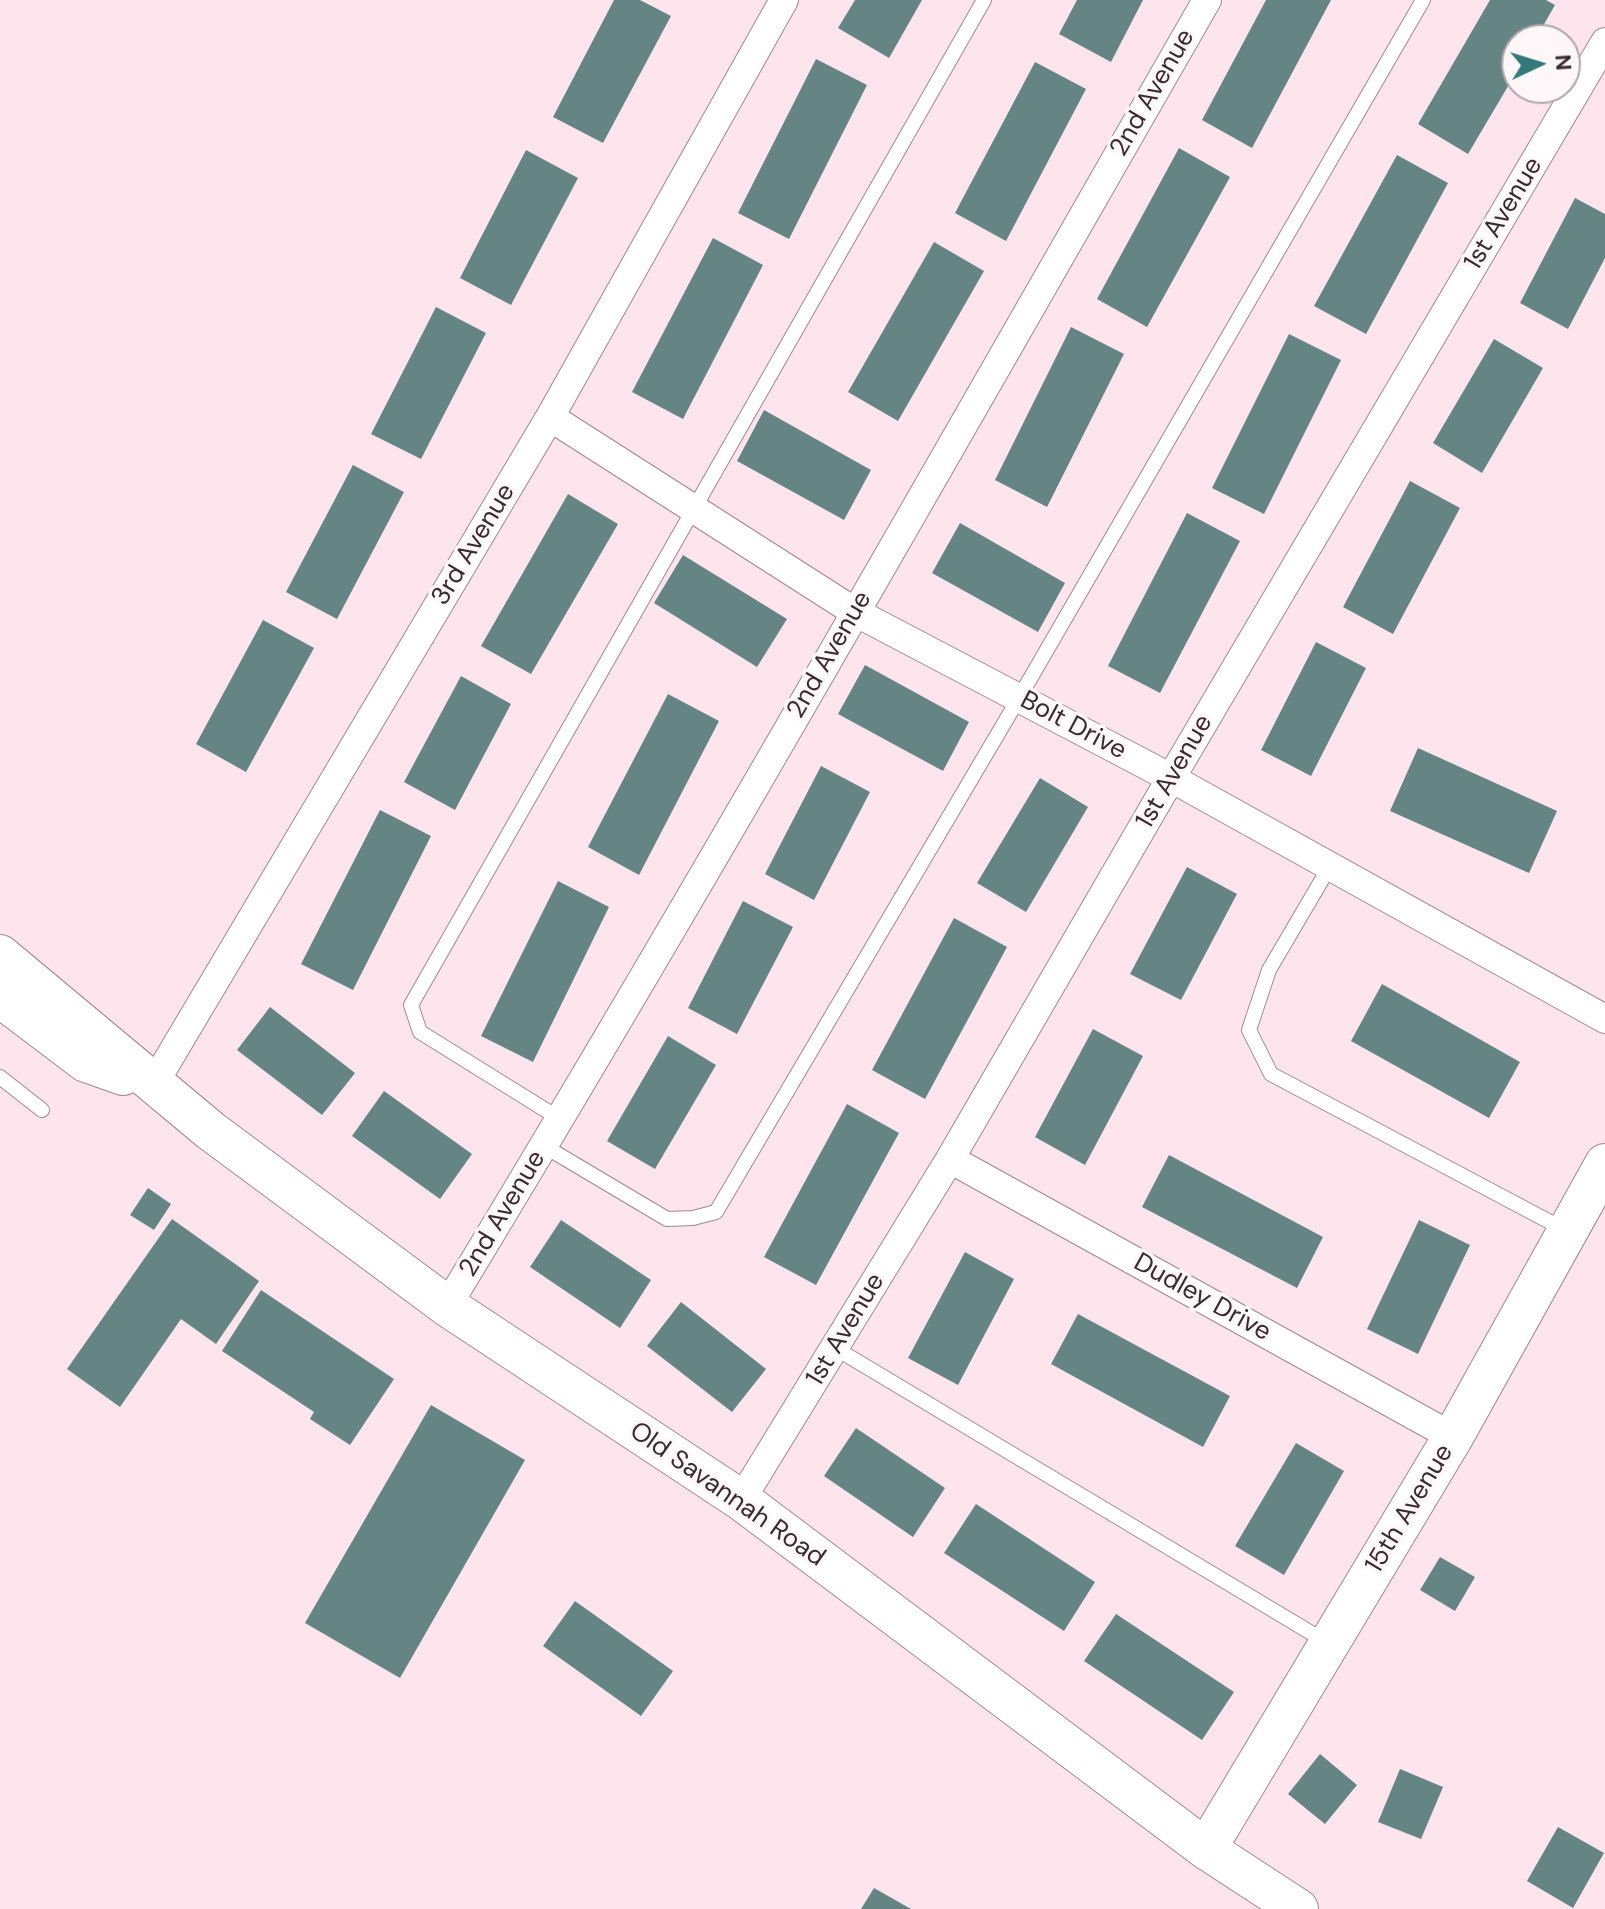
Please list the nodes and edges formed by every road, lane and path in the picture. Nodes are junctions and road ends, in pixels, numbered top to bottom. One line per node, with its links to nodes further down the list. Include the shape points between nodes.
1 (784, 0): 6 (street, 3rd Avenue)
2 (984, 0): 7 (lane)
3 (1207, 0): 8 (street, 2nd Avenue)
4 (1423, 0): 9 (lane)
5 (1605, 42): 10 (street, 1st Avenue)
6 (550, 417): 7 (street, Bolt Drive); 16 (street, 3rd Avenue)
7 (692, 508): 8 (street, Bolt Drive); 18 (lane, via 411,1005 420,1032)
8 (855, 612): 9 (street, Bolt Drive); 18 (street, 2nd Avenue)
9 (1019, 698): 10 (street, Bolt Drive); 19 (lane, via 716,1212 667,1219)
10 (1171, 778): 11 (street, Bolt Drive); 20 (street, 1st Avenue)
11 (1330, 866): 14 (street, Bolt Drive); 22 (lane, via 1269,970 1249,1030 1271,1074)
12 (0, 955): 16 (street, Old Savannah Road)
13 (0, 997): 16 (street, Old Savannah Road, via 86,1062)
14 (1605, 1019)
15 (0, 1077): 17 (lane)
16 (153, 1085): 23 (street, Old Savannah Road)
17 (42, 1110)
18 (560, 1119): 19 (street, 2nd Avenue)
19 (544, 1146): 23 (street, 2nd Avenue)
20 (950, 1159): 24 (street, 1st Avenue); 25 (street, Dudley Drive)
21 (1605, 1164): 22 (street, 15th Avenue)
22 (1567, 1231): 25 (street, 15th Avenue)
23 (447, 1306): 26 (street, Old Savannah Road)
24 (835, 1348): 26 (street, 1st Avenue); 27 (lane)
25 (1453, 1437): 27 (street, 15th Avenue)
26 (741, 1500): 28 (street, Old Savannah Road)
27 (1329, 1643): 28 (street, 15th Avenue)
28 (1206, 1849): 29 (street, Old Savannah Road)
29 (1298, 1909)

